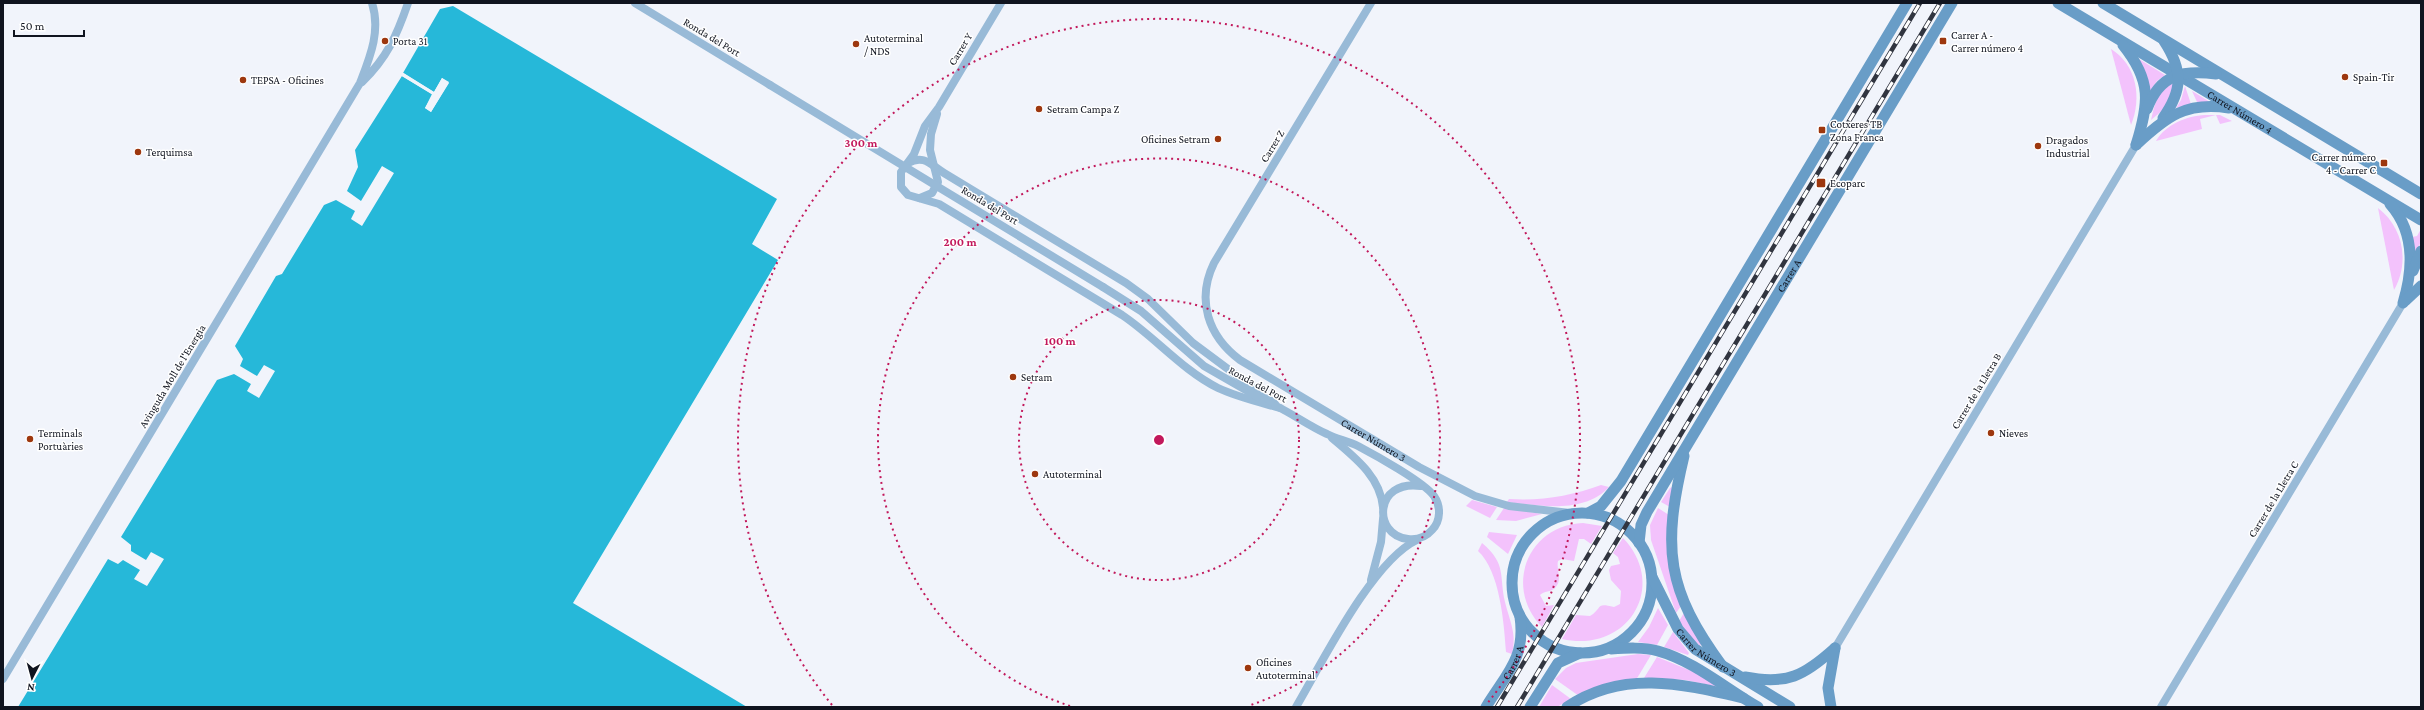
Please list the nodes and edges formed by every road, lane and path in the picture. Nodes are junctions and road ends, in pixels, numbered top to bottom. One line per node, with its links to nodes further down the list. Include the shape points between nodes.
1 (372, 3): 14 (street, via 376,34)
2 (408, 3): 14 (street, via 383,61)
3 (635, 3): 30 (street, Ronda del Port, bridge, via 1103,286 1141,311 1204,366)
4 (1001, 3): 15 (street, Carrer Y)
5 (1371, 3): 29 (street, Carrer Z, via 1214,263 1207,282)
6 (1907, 3): 35 (main road, via 1621,481 1601,506)
7 (2058, 3): 10 (main road, Carrer Número 4)
8 (2103, 3): 11 (main road, Carrer Número 4)
9 (1950, 7): 32 (main road, Carrer A)
10 (2118, 39): 13 (main road, Carrer Número 4); 17 (main road, via 2139,67 2144,87)
11 (2163, 39): 12 (main road, Carrer Número 4); 13 (main road, via 2174,56)
12 (2221, 74): 13 (main road, via 2200,72); 22 (main road, Carrer Número 4)
13 (2178, 75): 16 (main road, Carrer Número 4); 17 (main road, via 2157,87); 18 (main road, via 2176,100)
14 (360, 84): 46 (street, Avinguda Moll de l'Energia)
15 (939, 107): 20 (street, via 925,126); 21 (street, via 930,150)
16 (2233, 109): 18 (main road, via 2208,106 2187,109); 24 (main road, Carrer Número 4)
17 (2145, 115): 19 (main road)
18 (2160, 124): 19 (main road)
19 (2136, 145): 41 (street, Carrer de la Lletra B)
20 (908, 163): 21 (street, via 921,159); 23 (street, via 901,172 901,187 908,195)
21 (935, 168): 23 (street, via 938,177 936,187 929,196); 30 (street, via 1126,283 1148,299 1193,342)
22 (2421, 194)
23 (917, 198): 30 (street, via 939,204 1122,315 1191,371 1217,388)
24 (2384, 198): 25 (main road, Carrer Número 4); 27 (main road, via 2394,208 2406,232)
25 (2421, 220)
26 (2421, 251): 27 (main road)
27 (2418, 285): 28 (main road)
28 (2403, 303): 55 (street, Carrer de la Lletra C)
29 (1205, 306): 35 (street, Carrer Número 3, via 1216,335 1232,353 1419,467 1492,502)
30 (1280, 408): 31 (street, Ronda del Port)
31 (1327, 434): 33 (street, via 1358,446); 34 (street, Carrer Número 3, via 1369,472 1379,490)
32 (1687, 444): 37 (main road, Carrer A, via 1643,520); 44 (main road, via 1672,516 1674,566 1686,609 1700,636)
33 (1421, 486): 34 (street, via 1397,488 1387,497); 36 (street, via 1434,496 1439,513 1434,528)
34 (1383, 513): 36 (street, via 1389,530 1400,538); 39 (street, via 1381,542)
35 (1583, 514): 37 (main road, via 1609,517 1631,533); 40 (main road, via 1559,518 1546,524 1522,546 1512,573 1514,598)
36 (1422, 538): 39 (street, via 1404,547)
37 (1639, 543): 38 (main road)
38 (1650, 573): 42 (main road, via 1649,603 1641,621 1629,636); 44 (main road, Carrer Número 3, via 1670,616 1686,641)
39 (1370, 583): 48 (street)
40 (1519, 613): 43 (main road, via 1533,632 1548,643 1565,650); 49 (main road, Carrer A, via 1522,636 1520,650)
41 (1834, 648): 45 (main road, via 1813,667 1795,677 1771,680); 54 (main road, via 1828,688)
42 (1604, 649): 43 (main road); 47 (main road, Carrer Número 3, via 1644,648 1669,655 1696,668)
43 (1585, 652): 50 (main road, via 1558,664)
44 (1723, 667): 45 (main road, Carrer Número 3)
45 (1740, 676): 53 (main road, Carrer Número 3)
46 (3, 679)
47 (1743, 698): 51 (main road, via 1691,685 1636,683 1602,690); 52 (main road, Carrer Número 3)
48 (1296, 707)
49 (1486, 707)
50 (1530, 707)
51 (1567, 707)
52 (1758, 707)
53 (1790, 707)
54 (1831, 707)
55 (2162, 707)

